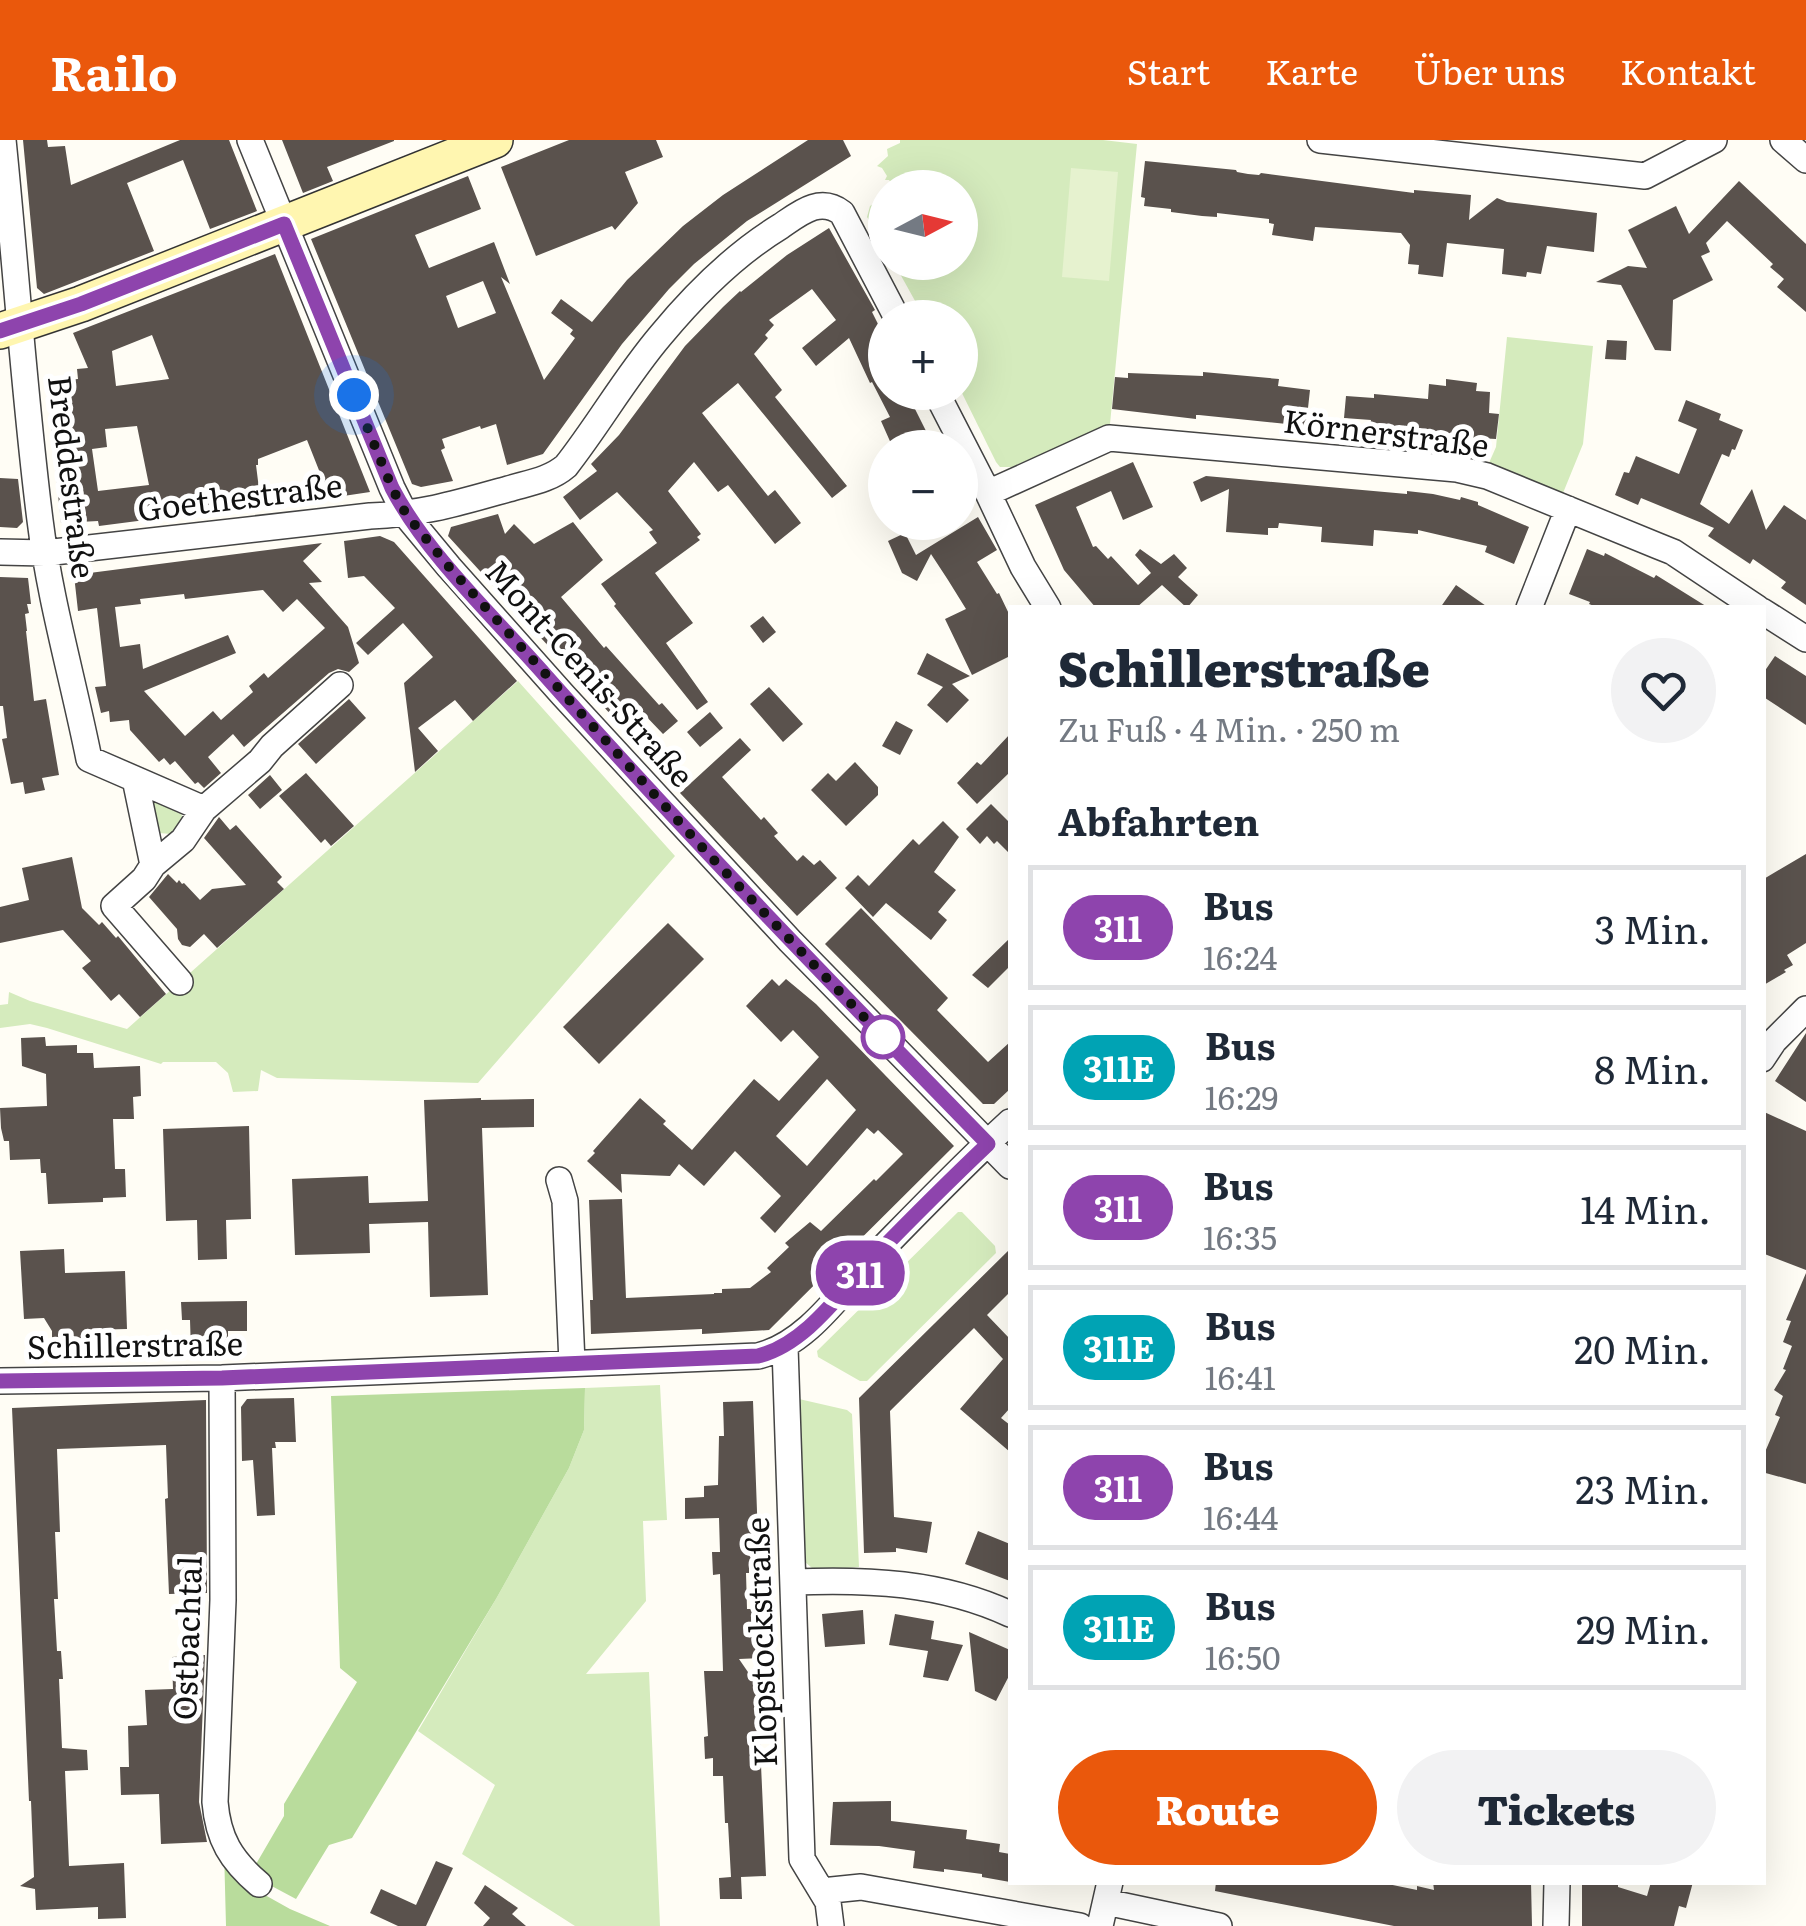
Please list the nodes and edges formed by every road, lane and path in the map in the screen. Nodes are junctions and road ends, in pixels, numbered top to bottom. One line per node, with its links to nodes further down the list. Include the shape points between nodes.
1 (3, 140): 10 (street, Breddestraße)
2 (250, 140): 8 (street, Mont-Cenis-Straße)
3 (496, 140): 8 (street)
4 (1320, 140): 5 (street, via 1646,176)
5 (1714, 140)
6 (1783, 140): 7 (street)
7 (1806, 160)
8 (284, 224): 10 (street); 14 (street, Mont-Cenis-Straße)
9 (888, 300): 14 (street, Goethestraße, via 842,213 826,205 804,210 743,252 659,337 558,472)
10 (10, 328): 16 (street, Breddestraße)
11 (945, 410): 12 (street)
12 (988, 492): 13 (street, Körnerstraße, via 1119,438 1457,469); 17 (street)
13 (1568, 509): 18 (street); 19 (street, Körnerstraße, via 1673,552)
14 (406, 514): 16 (street, Goethestraße); 30 (street, Mont-Cenis-Straße, via 717,864)
15 (0, 552): 16 (street, Goethestraße)
16 (45, 553): 23 (street, Breddestraße, via 91,770)
17 (1046, 605)
18 (1531, 605)
19 (1754, 605)
20 (1766, 613): 21 (street, Körnerstraße)
21 (1806, 640)
22 (340, 685): 24 (street)
23 (135, 779): 24 (street, Breddestraße); 25 (street)
24 (204, 809): 25 (street)
25 (153, 865): 26 (street, via 114,906)
26 (180, 982)
27 (1806, 1009): 28 (street)
28 (1766, 1053)
29 (1008, 1124): 30 (street)
30 (988, 1144): 31 (street, Mont-Cenis-Straße); 33 (street)
31 (1008, 1164)
32 (559, 1180): 34 (street)
33 (785, 1347): 34 (street, Schillerstraße, via 758,1356); 37 (street, Klopstockstraße)
34 (572, 1363): 35 (street, Schillerstraße)
35 (222, 1378): 36 (street, Schillerstraße); 39 (street, Ostbachtal, via 224,1600 216,1819 230,1857)
36 (0, 1381)
37 (793, 1582): 38 (street, via 912,1585); 41 (street, Klopstockstraße, via 802,1859)
38 (1008, 1613)
39 (259, 1884)
40 (1557, 1885): 46 (street)
41 (822, 1891): 43 (street, Klopstockstraße); 44 (street, via 861,1888)
42 (1105, 1904): 45 (street)
43 (831, 1926)
44 (1080, 1926)
45 (1219, 1926)
46 (1556, 1926)

